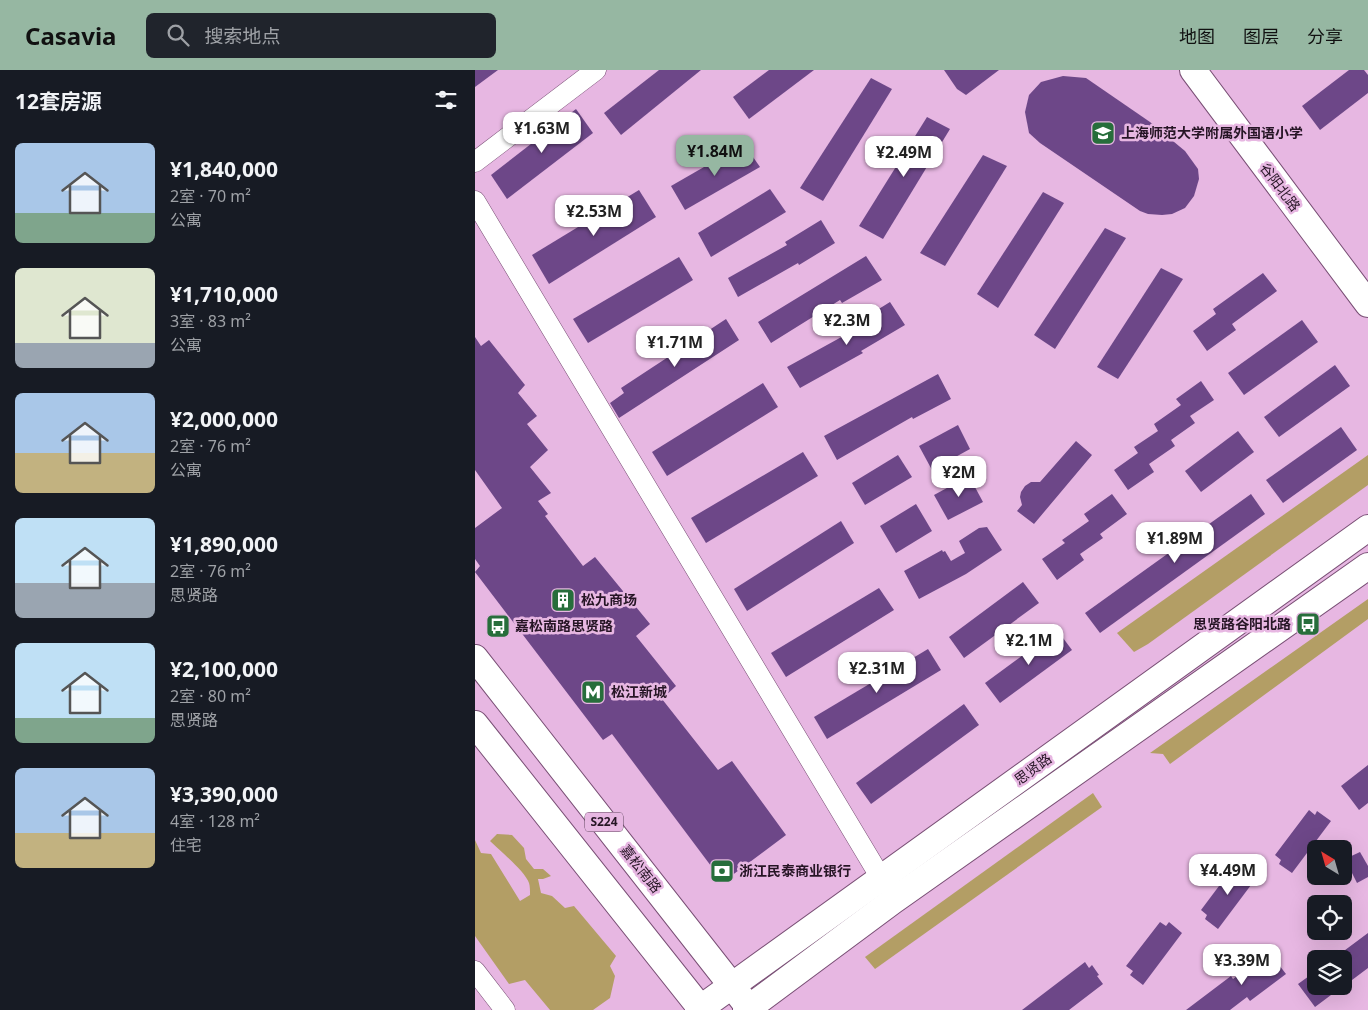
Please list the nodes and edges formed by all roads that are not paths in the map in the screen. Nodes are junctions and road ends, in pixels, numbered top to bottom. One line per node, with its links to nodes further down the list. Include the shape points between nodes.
1 (596, 70): 3 (street)
2 (1193, 70): 5 (main road, 谷阳北路)
3 (475, 162)
4 (475, 201): 10 (street)
5 (1368, 304)
6 (1368, 528): 10 (main road, 思贤路)
7 (1368, 566): 13 (main road, 思贤路, via 894,900)
8 (475, 658): 12 (main road, 嘉松南路 / S224)
9 (475, 724): 15 (main road, S224)
10 (881, 878): 12 (main road, 思贤路)
11 (475, 971): 14 (street)
12 (733, 987): 13 (main road, 嘉松南路 / S224); 15 (main road, 思贤路)
13 (749, 1009)
14 (505, 1010)
15 (700, 1010)

